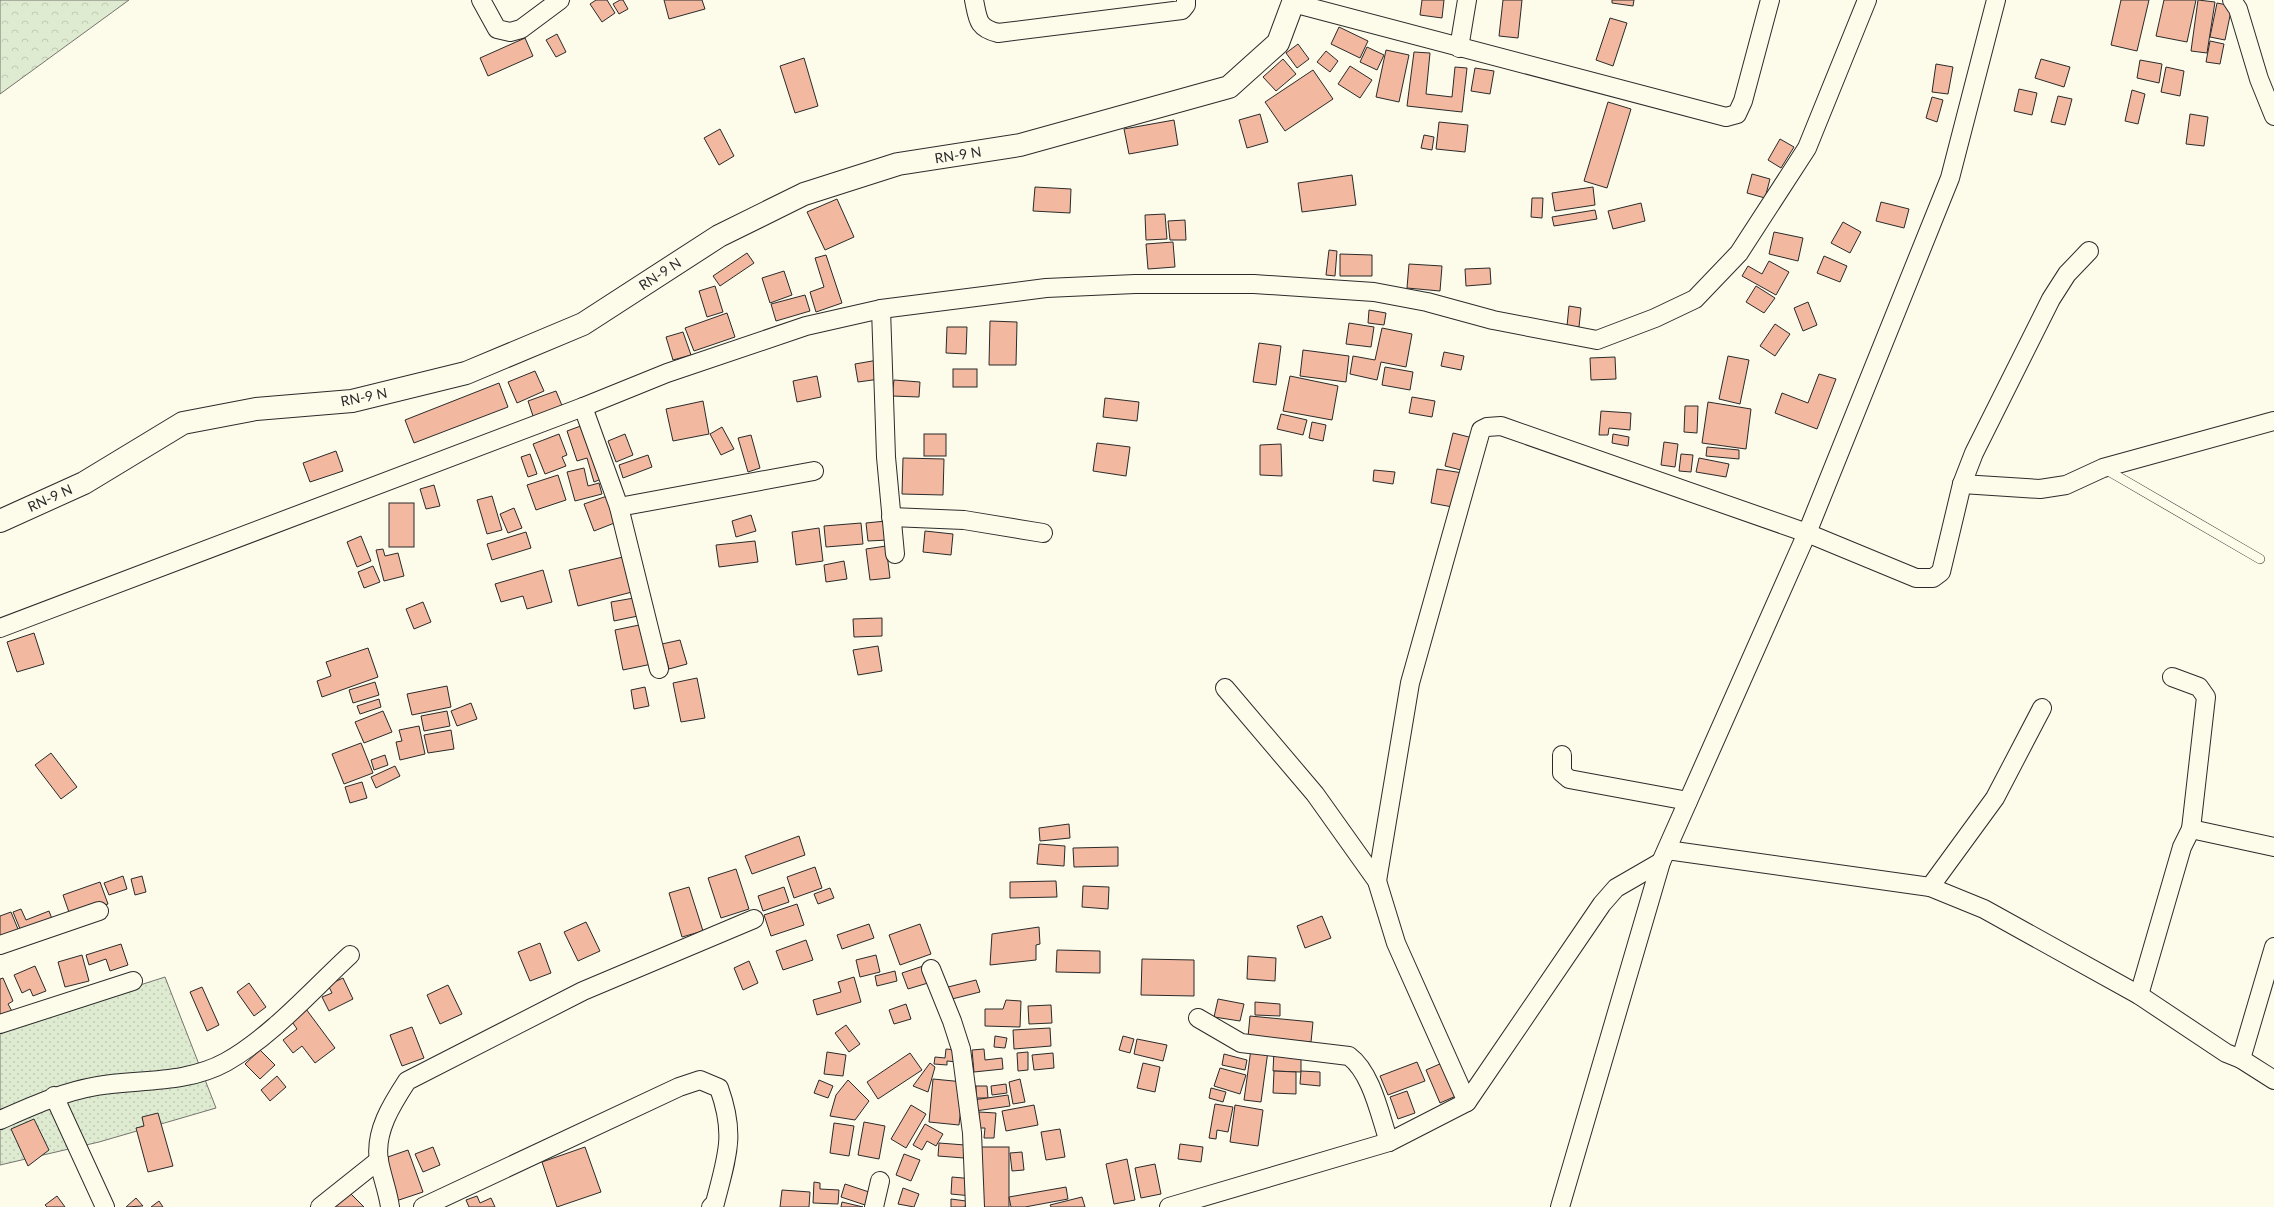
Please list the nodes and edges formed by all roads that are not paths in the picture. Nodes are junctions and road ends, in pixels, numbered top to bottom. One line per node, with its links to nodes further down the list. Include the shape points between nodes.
1 (481, 0): 2 (street, via 497,29 510,32 521,29)
2 (560, 0)
3 (974, 0): 4 (street, via 979,22 986,30 998,33 1182,10)
4 (1186, 0)
5 (1467, 0): 11 (street)
6 (1770, 0): 11 (street, via 1743,101 1737,114 1726,117)
7 (1867, 0): 14 (street, via 1807,148 1739,253 1695,299 1597,340 1493,320 1427,302 1374,292 1254,284 1135,284 1046,288)
8 (1996, 0): 24 (street, via 1950,178)
9 (2232, 0): 12 (street, via 2238,9 2259,79)
10 (1293, 1): 11 (street); 22 (main road, RN-9 N, via 1278,43 1229,87 1020,145 898,164 804,194 719,236 584,324 466,373 352,401 256,409 183,423 84,483)
11 (1459, 48)
12 (2274, 116)
13 (2089, 251): 19 (street, via 2067,274 2051,299 1974,454)
14 (881, 309): 15 (street, via 806,326 667,373); 21 (street, via 886,457)
15 (583, 407): 20 (street); 27 (street)
16 (2274, 421): 17 (street)
17 (2103, 468): 19 (street, via 2066,485 2040,488); 26 (lane)
18 (814, 471): 20 (street)
19 (1962, 484): 24 (street, via 1947,553 1941,572 1933,578 1916,578)
20 (619, 507): 28 (street)
21 (891, 517): 23 (street, via 964,520); 25 (street)
22 (0, 521)
23 (1043, 533)
24 (1807, 533): 33 (street); 37 (street, via 1501,426 1481,430 1410,683)
25 (896, 554)
26 (2260, 559)
27 (0, 628)
28 (659, 669)
29 (2172, 677): 34 (street, via 2200,687 2206,697)
30 (1225, 688): 37 (street, via 1315,794)
31 (2042, 708): 38 (street, via 1995,798)
32 (1562, 755): 33 (street, via 1562,773 1569,779)
33 (1688, 801): 36 (street)
34 (2191, 829): 35 (street); 46 (street, via 2182,848)
35 (2274, 847)
36 (1664, 856): 38 (street); 52 (street, via 1616,888 1602,904); 65 (street)
37 (1377, 881): 52 (street, via 1396,943)
38 (1930, 887): 46 (street, via 1984,909)
39 (99, 911): 41 (street)
40 (754, 919): 55 (street, via 583,991 407,1081 390,1107 380,1132)
41 (0, 945)
42 (2274, 947): 49 (street)
43 (350, 955): 51 (street, via 274,1026 226,1062 178,1079 97,1086)
44 (931, 969): 63 (street, via 952,1021 962,1055 972,1140)
45 (133, 981): 48 (street)
46 (2139, 995): 49 (street, via 2226,1053)
47 (1198, 1018): 54 (street, via 1241,1043 1348,1056 1367,1077)
48 (0, 1024)
49 (2240, 1059): 50 (street)
50 (2274, 1080)
51 (54, 1096): 53 (street); 57 (street)
52 (1467, 1102): 54 (street)
53 (0, 1120)
54 (1389, 1142): 64 (street)
55 (378, 1160): 58 (street); 59 (street)
56 (880, 1181): 62 (street)
57 (105, 1207)
58 (320, 1207)
59 (390, 1207)
60 (423, 1207): 61 (street, via 700,1080 719,1088 728,1112 730,1139 715,1203)
61 (711, 1207)
62 (874, 1207)
63 (975, 1207)
64 (1169, 1207)
65 (1560, 1207)

